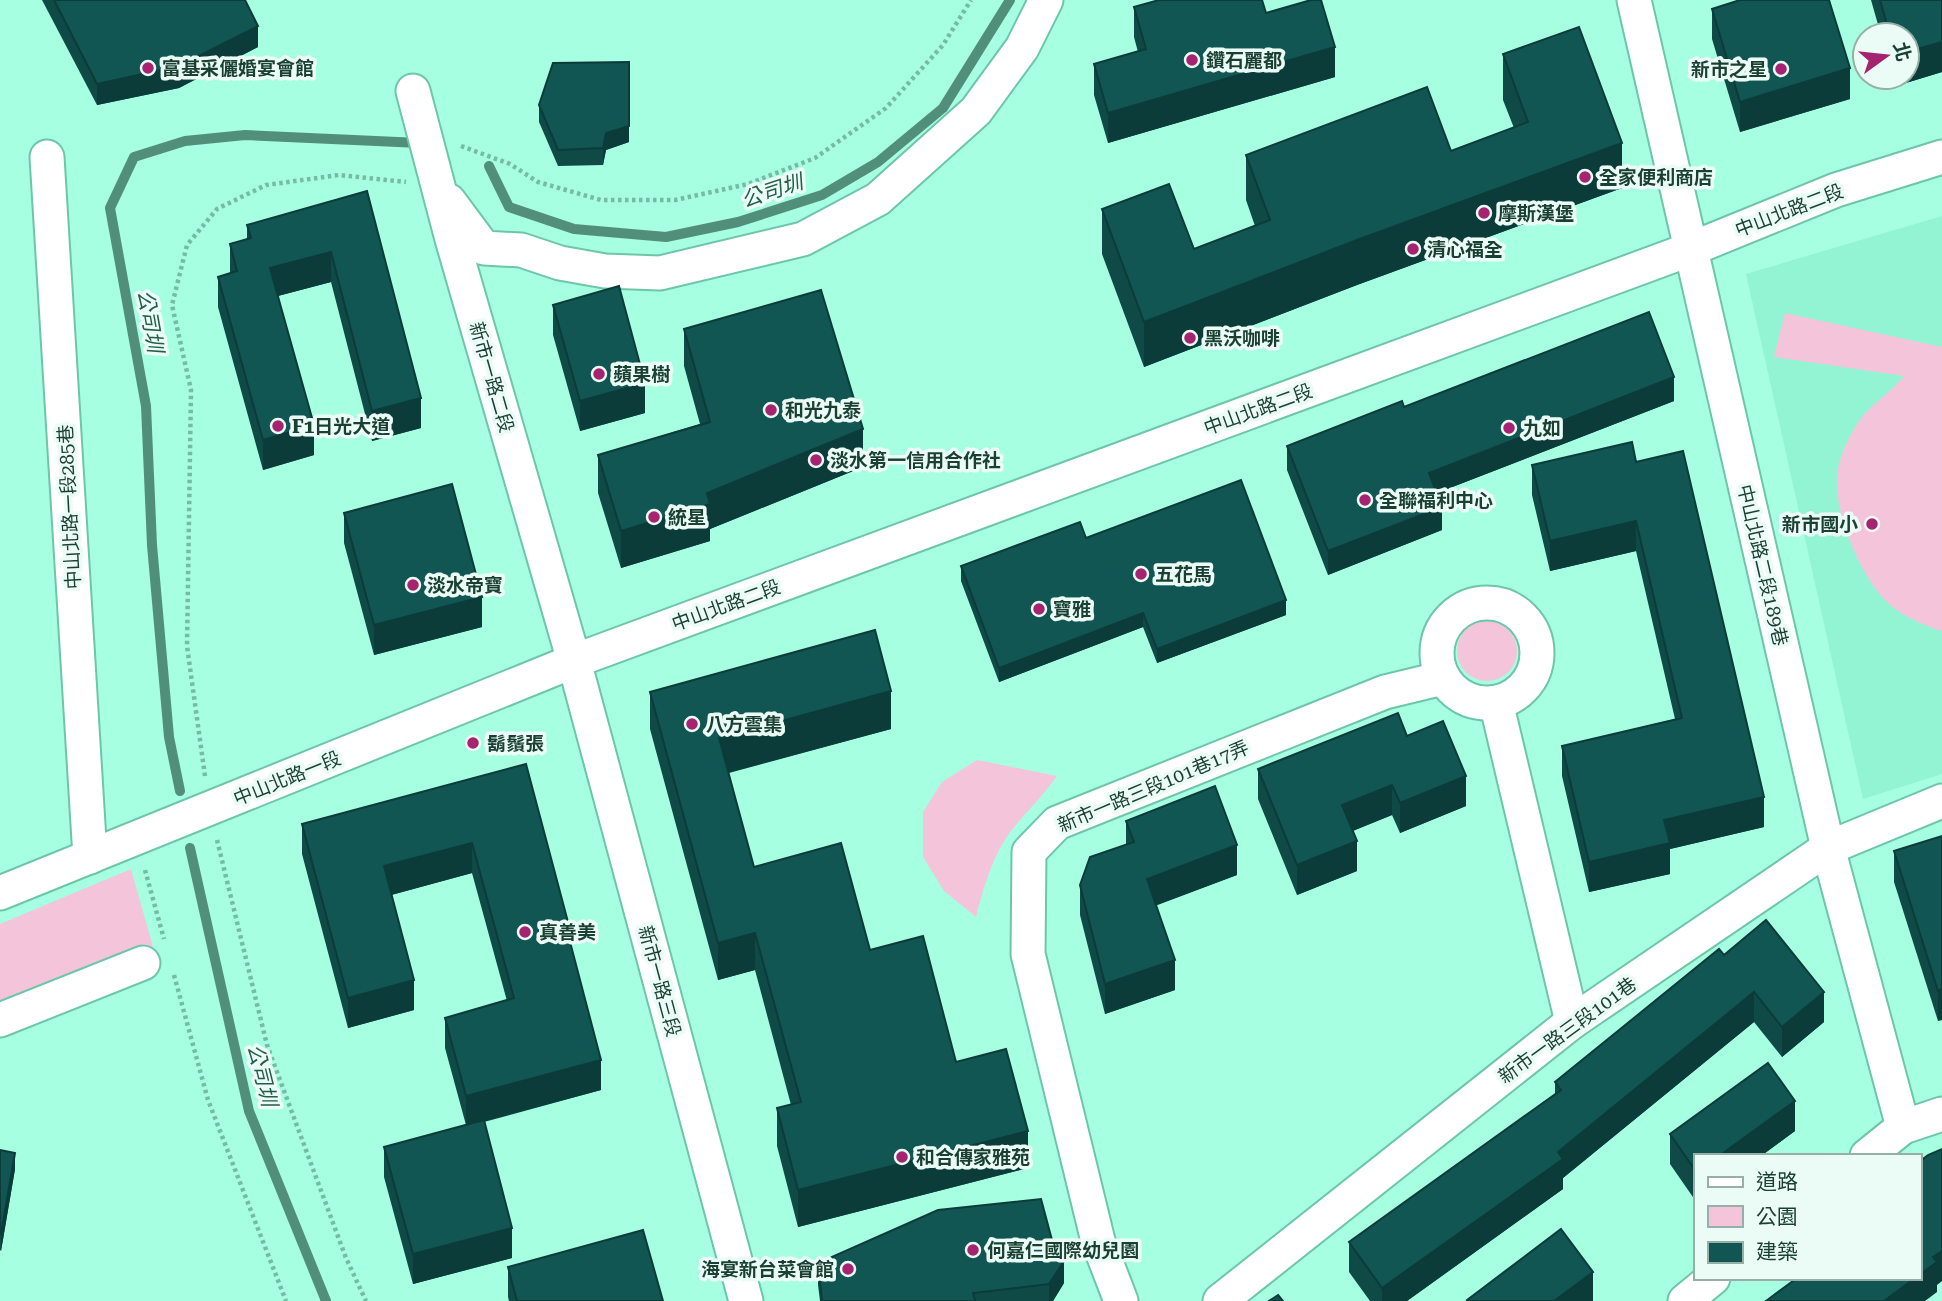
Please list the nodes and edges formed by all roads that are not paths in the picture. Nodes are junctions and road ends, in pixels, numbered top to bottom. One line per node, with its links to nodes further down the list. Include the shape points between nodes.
1 (1046, 0): 6 (street, via 1022,48 976,111 878,199 803,239 660,273 605,271 521,250 484,248)
2 (1634, 0): 7 (street, 中山北路二段189巷)
3 (413, 91): 6 (street, 新市一路二段)
4 (47, 157): 13 (street, 中山北路一段285巷)
5 (1942, 158): 7 (street, 中山北路二段, via 1836,190)
6 (438, 185): 8 (street, 新市一路二段)
7 (1691, 249): 8 (street, 中山北路二段); 12 (street, 中山北路二段189巷)
8 (574, 661): 13 (street, 中山北路一段); 22 (street, 新市一路三段)
9 (1443, 678): 10 (street, via 1466,699); 10 (street, via 1437,645 1443,628 1469,606 1503,606 1529,627 1536,659 1523,687); 23 (street, 新市一路三段101巷17弄, via 1385,692 1057,822 1030,852 1028,954 1101,1253)
10 (1496, 702): 17 (street)
11 (1942, 802): 12 (street, 新市一路三段101巷)
12 (1828, 848): 17 (street, 新市一路三段101巷); 19 (street, 中山北路二段189巷)
13 (90, 857): 14 (street, 中山北路一段)
14 (0, 893)
15 (160, 958): 16 (street)
16 (0, 1020)
17 (1572, 1022): 24 (street, 新市一路三段101巷)
18 (1942, 1114): 19 (street)
19 (1903, 1127): 20 (street)
20 (1869, 1154)
21 (1711, 1280): 25 (street)
22 (746, 1301)
23 (1121, 1301)
24 (1220, 1301)
25 (1685, 1301)

